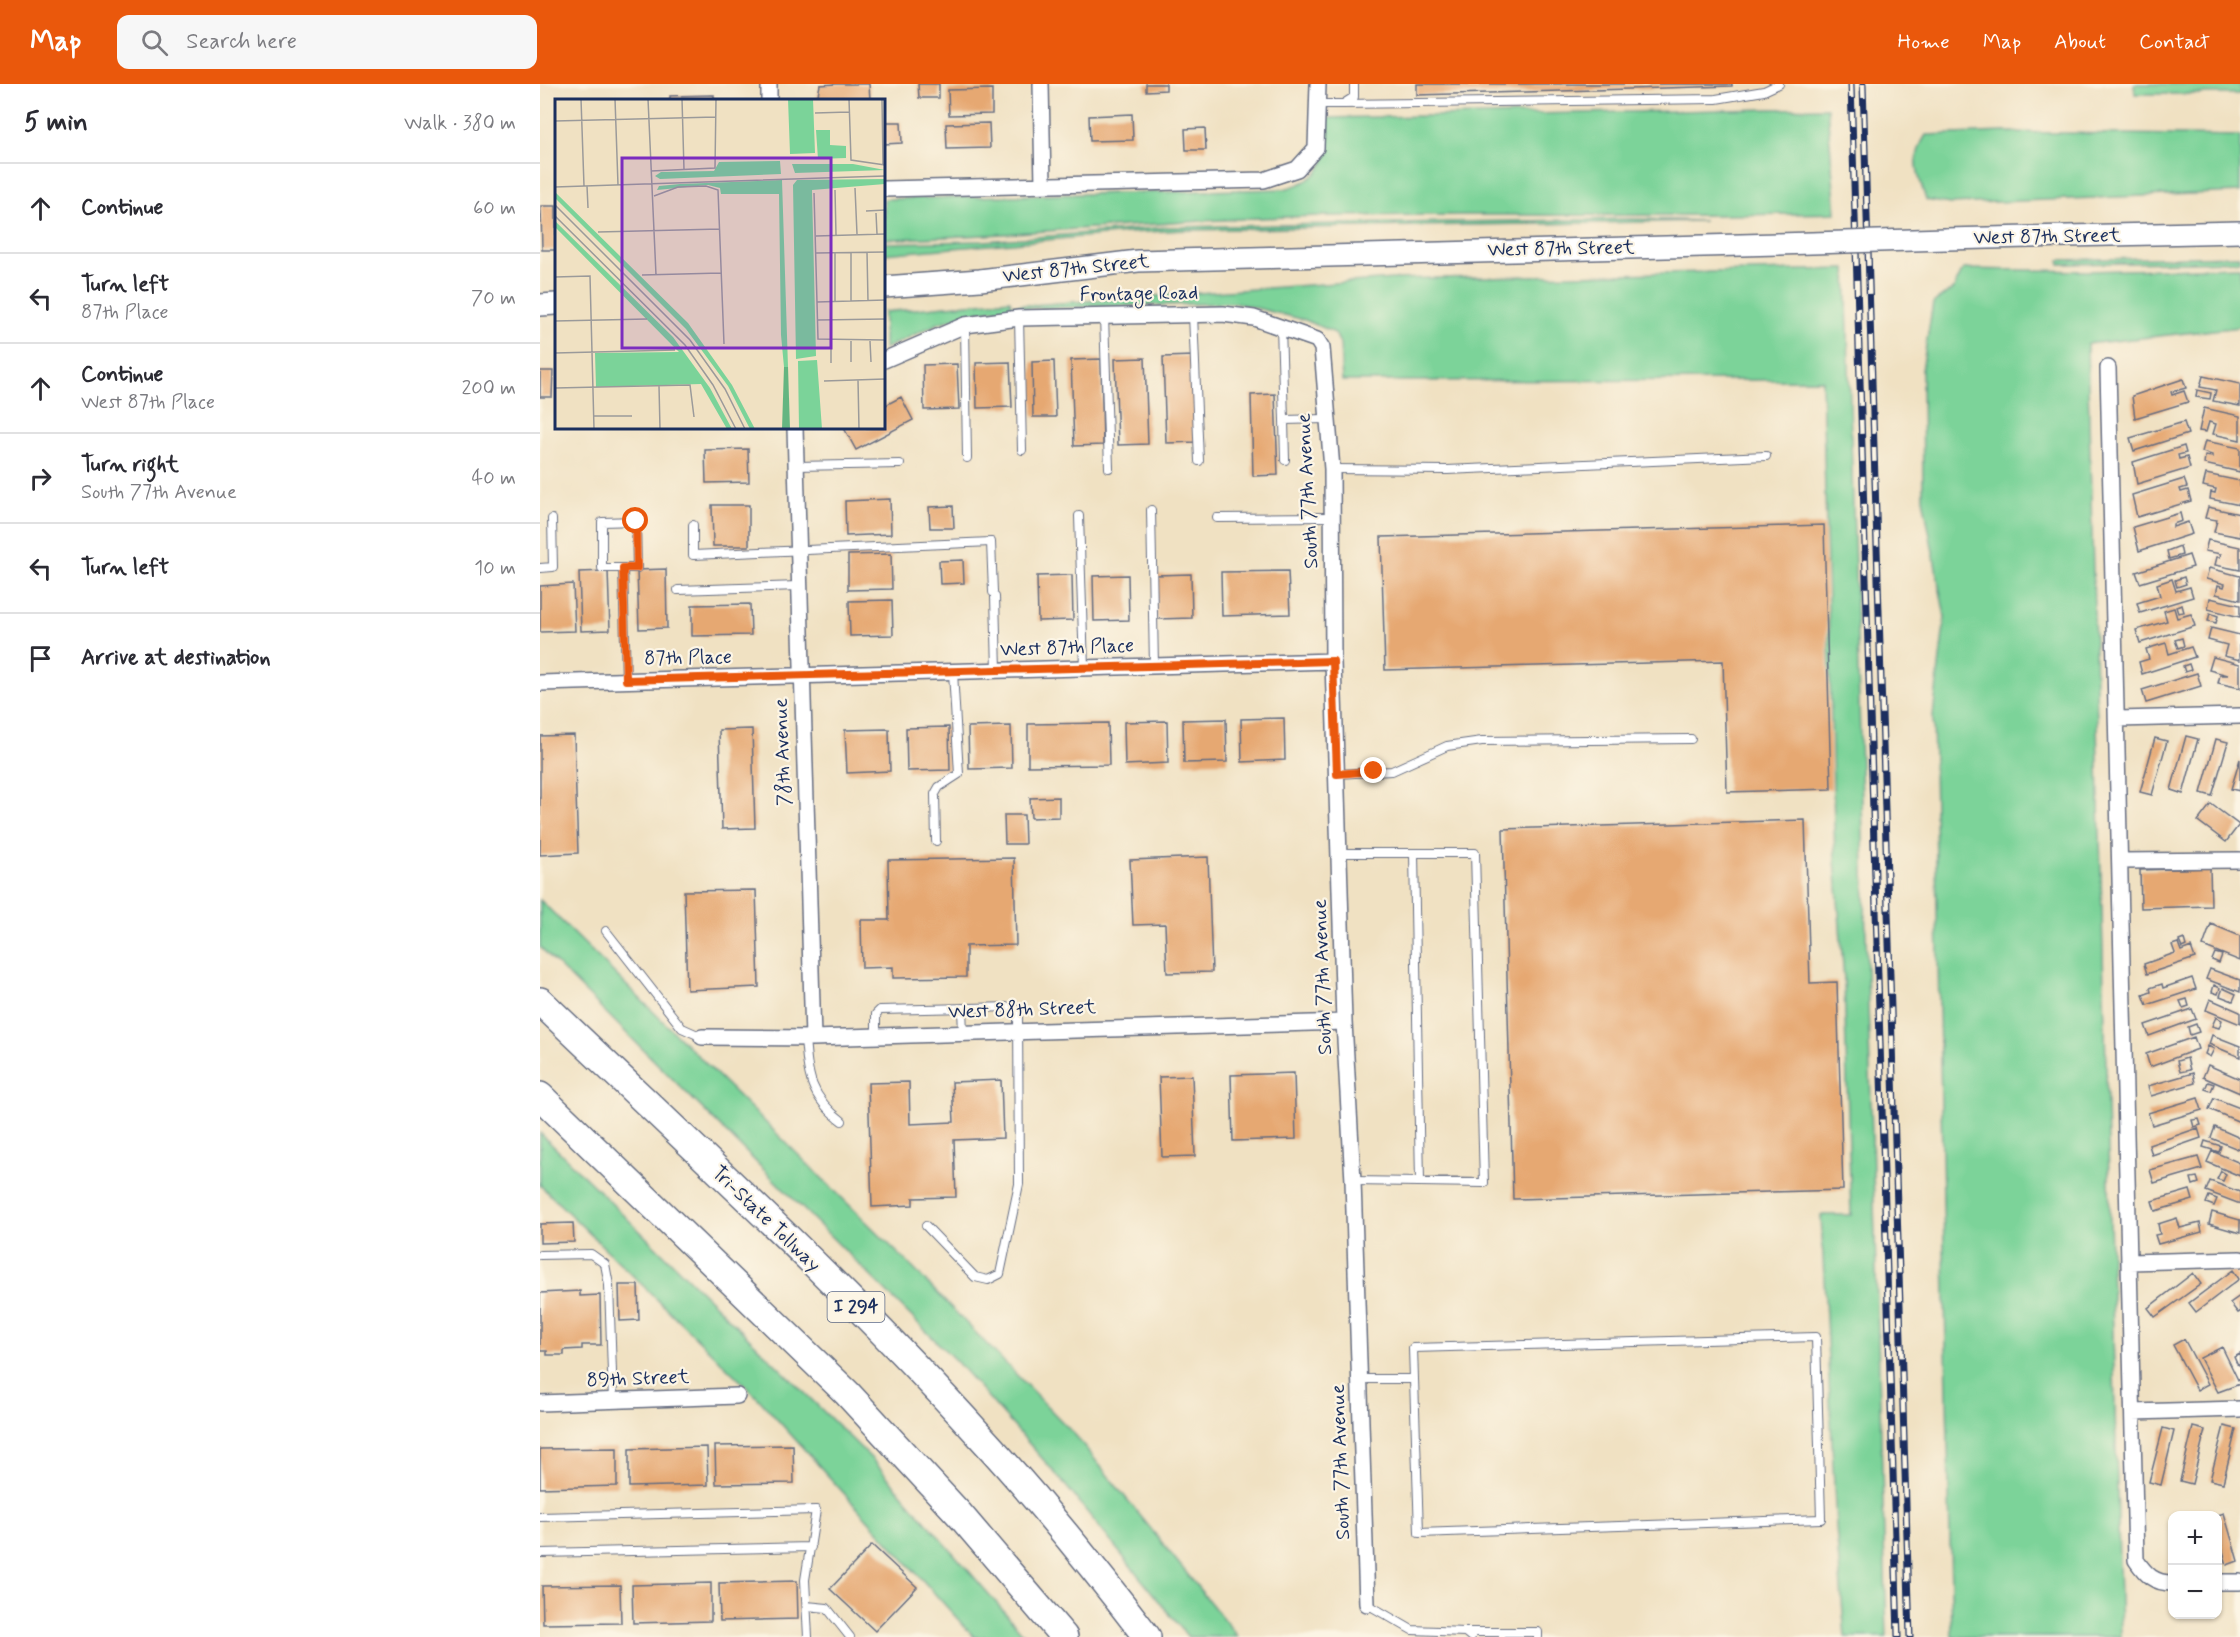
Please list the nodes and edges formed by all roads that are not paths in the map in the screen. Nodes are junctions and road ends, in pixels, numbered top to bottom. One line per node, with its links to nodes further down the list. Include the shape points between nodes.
1 (1041, 84): 7 (street)
2 (1318, 84): 5 (street)
3 (1354, 84): 6 (lane, via 1354,97)
4 (1779, 84): 6 (lane, via 1764,91 1716,99)
5 (1319, 104): 6 (lane); 7 (street, via 1316,148 1297,169 1264,180)
6 (1343, 104)
7 (1043, 185): 8 (street)
8 (885, 189)
9 (2240, 232): 10 (main road, West 87th Street, bridge, via 1149,260)
10 (885, 287)
11 (555, 304): 12 (main road)
12 (540, 305)
13 (1193, 314): 14 (street, Frontage Road); 17 (street, Frontage Road, via 1223,314); 27 (lane)
14 (1104, 316): 15 (street, Frontage Road); 31 (lane)
15 (1019, 318): 16 (street, Frontage Road); 24 (lane)
16 (965, 325): 19 (street, Frontage Road); 26 (lane)
17 (1281, 326): 18 (street, Frontage Road, via 1317,340); 22 (lane)
18 (1322, 348): 21 (street, South 77th Avenue)
19 (885, 360)
20 (2108, 368): 53 (street)
21 (1326, 419): 22 (lane); 32 (street, South 77th Avenue)
22 (1284, 420): 28 (lane)
23 (795, 429): 30 (street, 78th Avenue)
24 (1022, 450)
25 (1766, 456): 32 (lane, via 1447,470)
26 (967, 458)
27 (1198, 460)
28 (1285, 460)
29 (900, 464): 30 (lane)
30 (795, 466): 39 (street, 78th Avenue)
31 (1109, 468)
32 (1332, 469): 35 (street, South 77th Avenue)
33 (1151, 510): 45 (lane)
34 (1079, 516): 46 (lane)
35 (1333, 517): 36 (lane); 44 (street, South 77th Avenue)
36 (1217, 518)
37 (552, 519): 40 (lane, via 553,567)
38 (693, 525): 39 (lane, via 693,555)
39 (798, 552): 42 (street, 78th Avenue); 47 (lane, via 990,542)
40 (540, 568)
41 (623, 568): 41 (lane, via 602,568 602,522 636,521 637,568); 50 (lane)
42 (798, 586): 43 (lane); 49 (street, 78th Avenue)
43 (678, 590)
44 (1333, 661): 45 (street, West 87th Place); 55 (street, South 77th Avenue)
45 (1154, 666): 46 (street, West 87th Place)
46 (1084, 668): 47 (street, West 87th Place)
47 (998, 671): 48 (street, West 87th Place)
48 (953, 672): 49 (street, West 87th Place); 56 (lane, via 959,774 935,794)
49 (802, 676): 50 (street, 87th Place); 69 (street, 78th Avenue)
50 (626, 680): 51 (street, 87th Place)
51 (540, 683)
52 (2240, 716): 53 (street)
53 (2118, 719): 60 (street)
54 (1691, 739): 55 (lane, via 1482,741 1447,746 1392,771)
55 (1337, 774): 57 (street, South 77th Avenue)
56 (936, 840)
57 (1340, 853): 58 (lane); 64 (street, South 77th Avenue)
58 (1414, 853): 73 (lane); 73 (lane, via 1475,853 1484,1183)
59 (2240, 860): 60 (street)
60 (2121, 861): 77 (street)
61 (606, 931): 68 (lane, via 682,1028)
62 (540, 1001): 98 (highway, Tri-State Tollway / I 294, via 824,1275 983,1438)
63 (963, 1008): 65 (lane, via 1013,1007 1018,1012); 66 (lane); 67 (lane, via 880,1010 876,1014)
64 (1344, 1022): 65 (street, West 88th Street); 72 (street, South 77th Avenue)
65 (1018, 1031): 66 (street, West 88th Street); 74 (lane, via 1018,1184 1000,1274 988,1280 975,1277)
66 (963, 1033): 67 (street, West 88th Street)
67 (876, 1035): 69 (street, West 88th Street)
68 (702, 1037): 69 (street, West 88th Street)
69 (809, 1038): 71 (lane, via 809,1079 825,1108)
70 (540, 1096): 97 (highway, via 847,1394)
71 (842, 1121)
72 (1353, 1181): 73 (lane); 78 (street, South 77th Avenue)
73 (1420, 1182)
74 (926, 1227)
75 (540, 1255): 81 (lane, via 591,1254 604,1264 609,1285)
76 (2240, 1258): 77 (street)
77 (2130, 1262): 84 (street)
78 (1360, 1379): 79 (lane); 92 (street, South 77th Avenue)
79 (1414, 1379): 79 (lane, via 1413,1348 1816,1337 1821,1519 1419,1533)
80 (737, 1396): 81 (street, 89th Street)
81 (613, 1401): 82 (street, 89th Street)
82 (540, 1403)
83 (2240, 1409): 84 (street)
84 (2133, 1412): 90 (street, via 2136,1560 2145,1575)
85 (540, 1517): 86 (lane, via 816,1510)
86 (811, 1547): 87 (lane); 93 (lane, via 805,1580)
87 (540, 1553)
88 (2222, 1582): 89 (street)
89 (2240, 1582): 91 (street)
90 (2168, 1583)
91 (2240, 1586)
92 (1367, 1604): 94 (lane, via 1412,1630)
93 (807, 1606): 95 (lane); 96 (lane, via 827,1608)
94 (1468, 1634): 99 (lane, via 1538,1632)
95 (808, 1637)
96 (850, 1637)
97 (1064, 1637)
98 (1147, 1637)
99 (1538, 1637)

